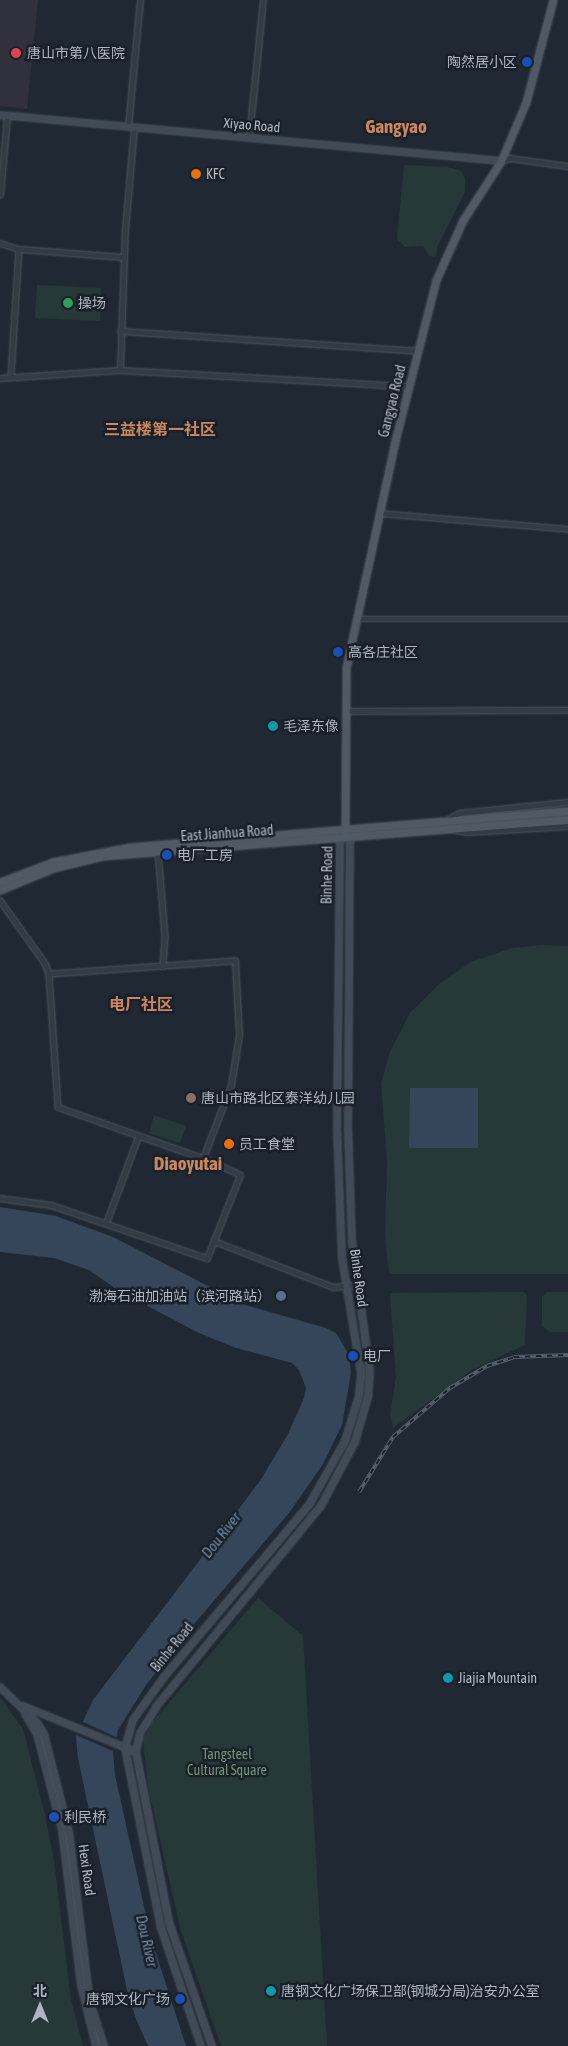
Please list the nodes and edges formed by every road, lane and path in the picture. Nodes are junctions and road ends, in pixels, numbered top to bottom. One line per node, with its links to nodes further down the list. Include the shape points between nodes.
1 (140, 0): 5 (street)
2 (263, 0): 6 (street)
3 (553, 0): 7 (main road, Gangyao Road, via 526,102)
4 (3, 116): 5 (main road, Xiyao Road); 9 (street)
5 (131, 127): 6 (main road, Xiyao Road); 12 (street)
6 (250, 137): 7 (main road, Xiyao Road)
7 (501, 161): 8 (street, via 510,158); 14 (main road, Gangyao Road, via 463,220 436,280)
8 (568, 166)
9 (0, 195)
10 (0, 242): 11 (street)
11 (19, 249): 12 (street); 16 (street)
12 (124, 257): 13 (street)
13 (120, 331): 14 (street); 15 (street)
14 (418, 351): 18 (main road, Gangyao Road)
15 (120, 370): 16 (street); 18 (street)
16 (10, 377): 17 (street)
17 (0, 378)
18 (409, 386): 19 (main road, Gangyao Road)
19 (379, 513): 20 (street); 21 (main road, Gangyao Road)
20 (568, 529)
21 (355, 619): 22 (street); 24 (main road, Gangyao Road, via 346,668)
22 (568, 619)
23 (568, 710): 24 (street)
24 (346, 711): 31 (main road, Gangyao Road)
25 (568, 802): 29 (street, via 459,813)
26 (568, 811): 28 (main road)
27 (568, 819): 28 (main road)
28 (460, 822): 29 (main road, East Jianhua Road)
29 (445, 825): 30 (street, via 467,832); 31 (main road, East Jianhua Road)
30 (568, 826)
31 (348, 834): 32 (main road, East Jianhua Road); 34 (main road, East Jianhua Road, via 128,847 52,862); 45 (main road, Binhe Road, via 348,1127 352,1242)
32 (340, 838): 33 (main road, East Jianhua Road); 44 (main road, Binhe Road, via 337,1128 340,1230)
33 (158, 850): 35 (main road, East Jianhua Road, via 69,864); 37 (street)
34 (0, 882)
35 (0, 890)
36 (0, 900): 38 (street, via 45,962)
37 (164, 966): 38 (street); 40 (street, via 235,961 239,1035 231,1085)
38 (49, 974): 39 (street, via 58,1107)
39 (138, 1137): 40 (street); 42 (street)
40 (203, 1158): 43 (street, via 240,1175)
41 (0, 1198): 42 (street, via 51,1205)
42 (106, 1223): 43 (street, via 207,1258)
43 (214, 1241): 44 (street, via 333,1287)
44 (347, 1286): 45 (street); 48 (main road, Binhe Road, via 361,1373 359,1396 345,1441 309,1505 164,1677 134,1720)
45 (358, 1286): 49 (main road, Binhe Road, via 370,1370 368,1397 355,1442 321,1506 159,1703 140,1734)
46 (0, 1687): 47 (main road, Hexi Road)
47 (21, 1706): 48 (main road); 50 (main road, Hexi Road, via 37,1734 62,1830 81,1985); 51 (main road, Hexi Road, via 44,1734 69,1832 90,2002)
48 (121, 1747): 49 (main road); 52 (main road, via 161,1928)
49 (136, 1752): 53 (main road, Binhe Road, via 169,1922)
50 (96, 2046)
51 (104, 2046)
52 (201, 2046)
53 (212, 2046)

